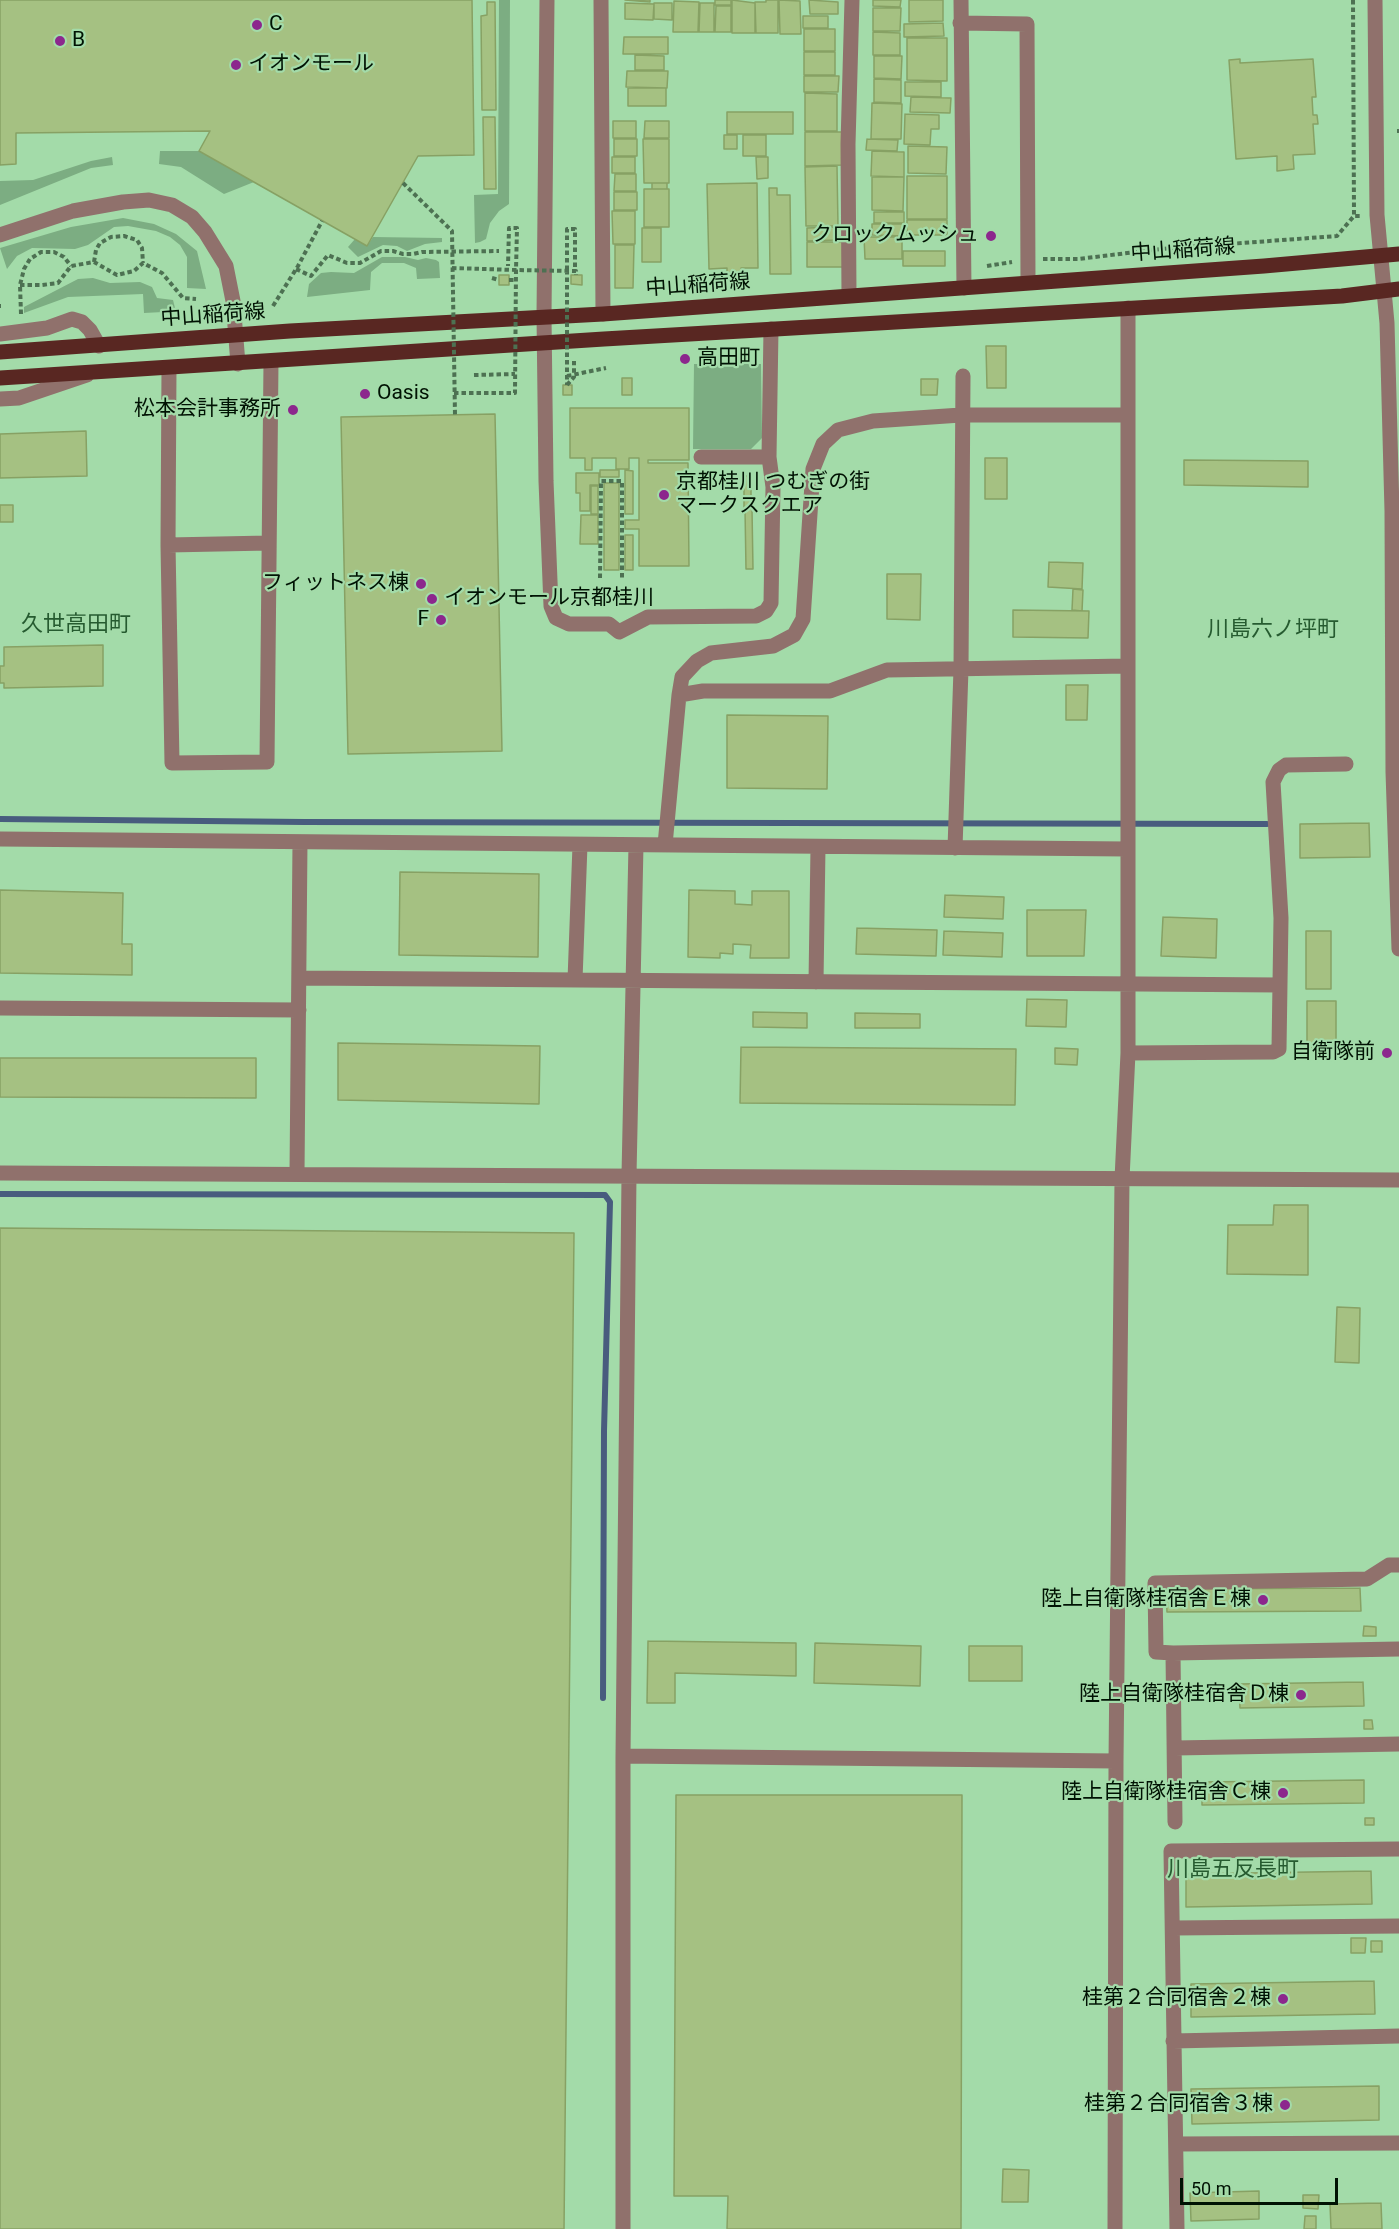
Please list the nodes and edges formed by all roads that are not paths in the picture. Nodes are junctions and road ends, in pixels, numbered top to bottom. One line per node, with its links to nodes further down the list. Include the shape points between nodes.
1 (548, 0): 16 (street)
2 (601, 0): 15 (street)
3 (852, 0): 13 (street)
4 (961, 0): 6 (street)
5 (1375, 0): 9 (street, via 1376,185)
6 (960, 23): 10 (street, via 1026,24); 11 (street)
7 (0, 235): 19 (street, via 73,211 123,202 149,200 172,205 192,217 226,266)
8 (1399, 254): 9 (main road, 中山稲荷線)
9 (1382, 256): 10 (main road, 中山稲荷線); 12 (street)
10 (1028, 282): 11 (main road, 中山稲荷線)
11 (964, 288): 13 (main road, 中山稲荷線)
12 (1392, 290): 14 (main road); 48 (street, via 1393,772)
13 (849, 295): 15 (main road, 中山稲荷線)
14 (1128, 308): 17 (main road); 31 (street)
15 (603, 314): 16 (main road, 中山稲荷線)
16 (544, 316): 19 (main road, 中山稲荷線); 20 (street)
17 (771, 329): 20 (main road); 33 (street)
18 (0, 334): 21 (street, via 47,328 72,319 82,322)
19 (236, 335): 21 (main road, 中山稲荷線); 24 (street)
20 (546, 343): 23 (main road); 33 (street, via 546,481 551,606 556,618 569,624 609,624 619,632 648,617 756,616 766,611 771,603 773,487)
21 (99, 346): 22 (main road, 中山稲荷線)
22 (0, 352)
23 (271, 362): 24 (main road); 34 (street)
24 (238, 364): 25 (main road)
25 (169, 368): 26 (main road); 35 (street)
26 (90, 374): 28 (main road); 29 (street, via 19,398)
27 (963, 376): 30 (street)
28 (0, 378)
29 (0, 399)
30 (962, 415): 31 (street); 37 (street); 38 (street, via 873,421 838,430 823,444 813,469 803,619 794,635 773,646 711,653 682,677)
31 (1127, 415): 36 (street)
32 (701, 457): 33 (street)
33 (769, 457)
34 (269, 543): 35 (street); 35 (street, via 267,762 172,763)
35 (168, 545)
36 (1127, 666): 37 (street); 47 (street)
37 (961, 669): 38 (street, via 887,670 830,691 702,690); 46 (street)
38 (679, 695): 44 (street)
39 (1346, 764): 54 (street, via 1286,765 1274,782)
40 (0, 840): 41 (street)
41 (300, 842): 42 (street); 49 (street)
42 (580, 845): 43 (street); 50 (street)
43 (636, 845): 44 (street); 51 (street)
44 (665, 845): 45 (street)
45 (818, 847): 46 (street); 52 (street)
46 (956, 848): 47 (street)
47 (1127, 849): 53 (street)
48 (1399, 949)
49 (300, 978): 50 (street); 56 (street)
50 (575, 980): 51 (street)
51 (633, 981): 52 (street); 60 (street)
52 (816, 982): 53 (street)
53 (1127, 985): 54 (street); 57 (street)
54 (1280, 985): 57 (street, via 1279,1049 1274,1052)
55 (0, 1008): 56 (street)
56 (299, 1010): 59 (street)
57 (1128, 1053): 61 (street)
58 (0, 1173): 59 (street)
59 (297, 1173): 60 (street)
60 (629, 1175): 61 (street); 68 (street)
61 (1122, 1179): 62 (street); 69 (street)
62 (1399, 1180)
63 (1399, 1565): 65 (street, via 1389,1565 1367,1579 1155,1583 1156,1652)
64 (1399, 1649): 65 (street)
65 (1173, 1653): 67 (street)
66 (1399, 1744): 67 (street)
67 (1175, 1748): 70 (street)
68 (623, 1756): 69 (street); 78 (street)
69 (1116, 1761): 79 (street)
70 (1175, 1822)
71 (1399, 1849): 73 (street, via 1171,1851)
72 (1399, 1926): 73 (street)
73 (1173, 1928): 75 (street)
74 (1399, 2036): 75 (street)
75 (1173, 2042): 77 (street)
76 (1399, 2143): 77 (street)
77 (1176, 2144): 80 (street)
78 (623, 2229)
79 (1115, 2229)
80 (1177, 2229)

